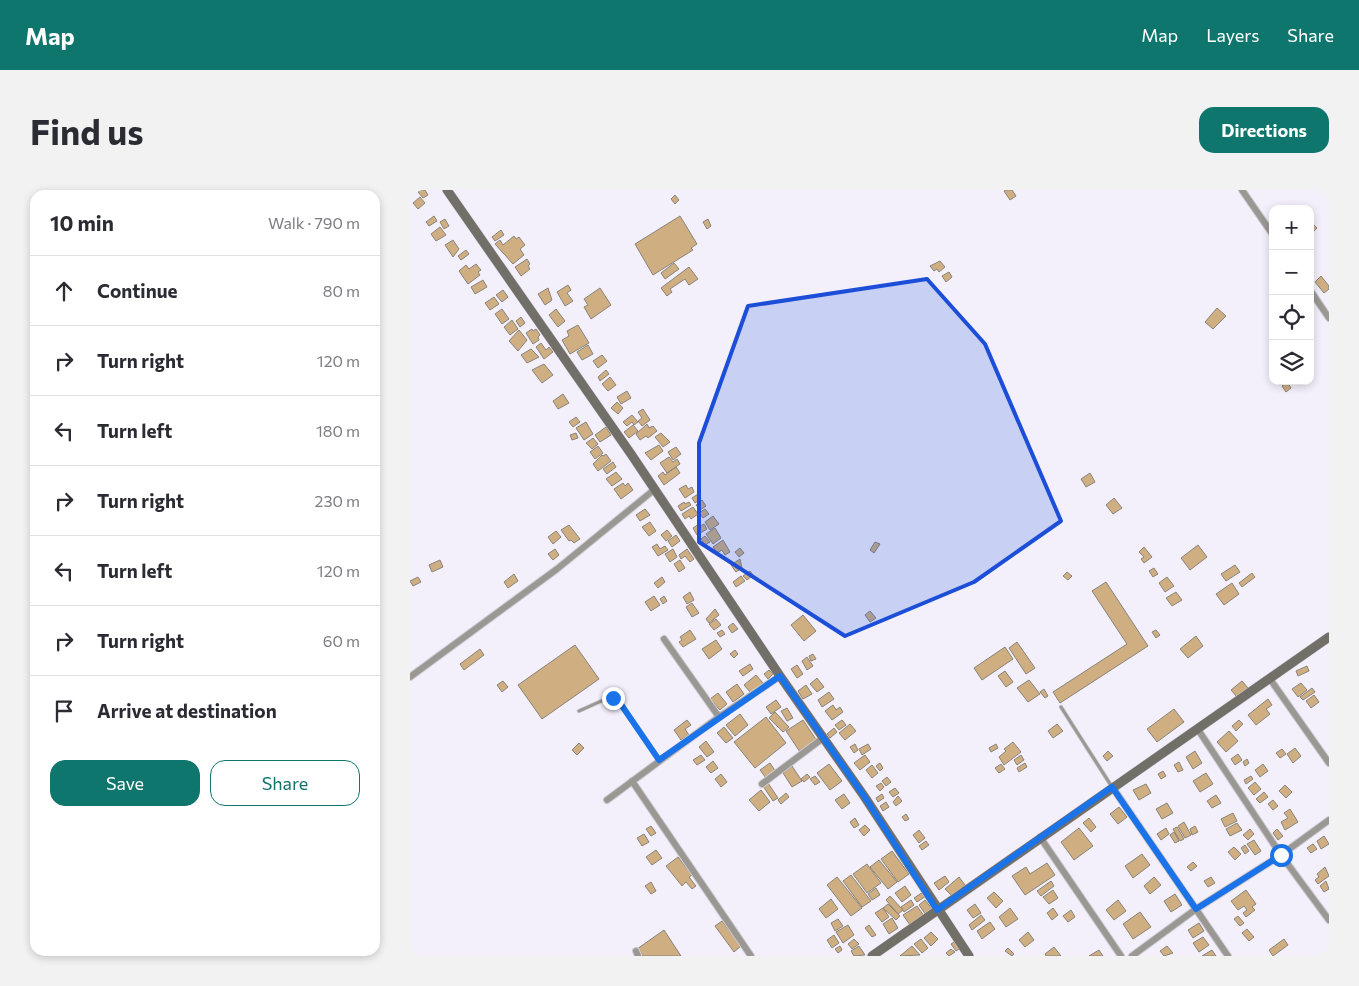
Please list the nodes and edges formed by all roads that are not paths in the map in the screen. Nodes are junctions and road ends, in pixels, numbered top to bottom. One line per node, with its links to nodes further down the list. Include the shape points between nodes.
1 (447, 190): 6 (street)
2 (1242, 190): 3 (street)
3 (1269, 229)
4 (1313, 295): 5 (street)
5 (1329, 318)
6 (655, 489): 9 (street); 10 (street, via 557,570)
7 (1329, 637): 11 (street)
8 (664, 639): 14 (street)
9 (780, 676): 14 (street); 16 (street)
10 (410, 677)
11 (1270, 679): 15 (street); 18 (street)
12 (1061, 707): 21 (lane)
13 (579, 710): 17 (lane, via 608,698 618,700)
14 (719, 717): 17 (street)
15 (1197, 728): 21 (street); 25 (street)
16 (823, 738): 20 (street); 27 (street)
17 (659, 760): 19 (street)
18 (1329, 763)
19 (632, 780): 22 (street); 29 (street)
20 (762, 784)
21 (1112, 787): 24 (street); 26 (street)
22 (607, 800)
23 (1329, 820): 25 (street)
24 (1040, 837): 27 (street); 32 (street)
25 (1281, 855): 26 (street); 28 (street)
26 (1196, 909): 33 (street); 34 (street)
27 (937, 910): 30 (street); 31 (street)
28 (1329, 920)
29 (751, 956)
30 (872, 956)
31 (968, 956)
32 (1121, 956)
33 (1132, 956)
34 (1228, 956)

